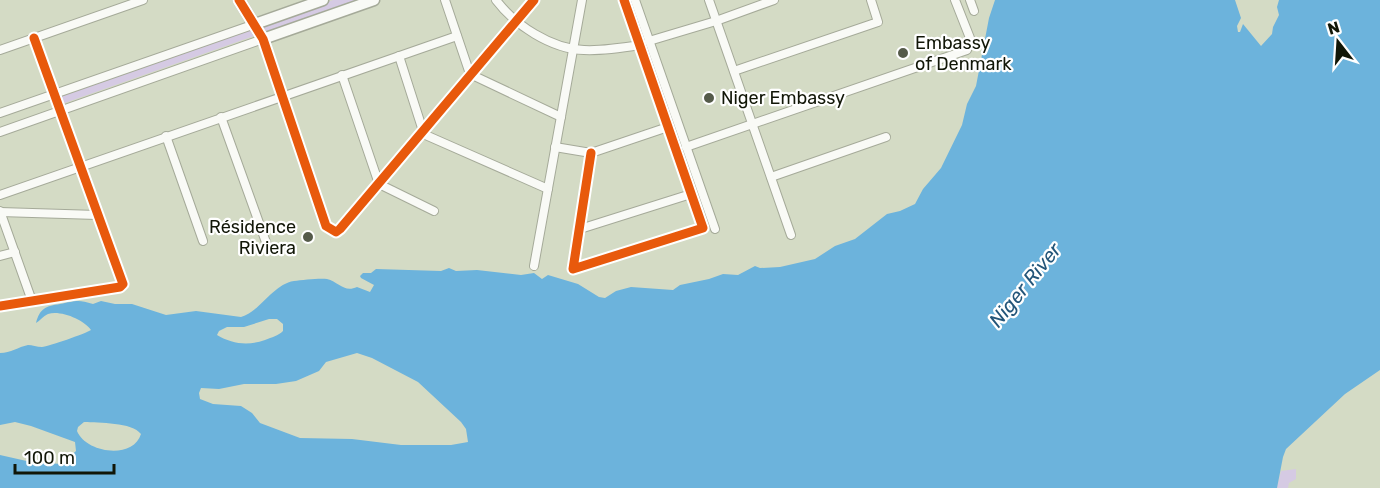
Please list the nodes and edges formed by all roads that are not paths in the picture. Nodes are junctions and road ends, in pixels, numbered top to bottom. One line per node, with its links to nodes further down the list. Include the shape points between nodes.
1 (143, 0): 21 (street)
2 (239, 0): 19 (street)
3 (323, 0): 19 (street)
4 (374, 0): 22 (street)
5 (445, 0): 20 (street)
6 (496, 0): 17 (street)
7 (534, 0): 17 (street)
8 (582, 0): 25 (street)
9 (624, 0): 24 (street)
10 (634, 0): 23 (street)
11 (709, 0): 18 (street)
12 (774, 0): 18 (street)
13 (871, 0): 28 (street, via 878,22)
14 (955, 0): 37 (street, via 970,38 967,50)
15 (970, 0): 16 (street, via 974,11)
16 (978, 0)
17 (516, 20): 25 (street, via 534,33); 29 (street)
18 (716, 21): 23 (street); 28 (street)
19 (255, 24): 22 (street); 31 (street)
20 (457, 36): 27 (street); 29 (street)
21 (34, 38): 26 (street); 31 (street)
22 (263, 39): 32 (street); 33 (street)
23 (649, 41): 44 (street)
24 (640, 45): 25 (street); 38 (street)
25 (573, 49): 36 (street)
26 (0, 50)
27 (399, 56): 30 (street); 40 (street)
28 (734, 71): 37 (street)
29 (470, 74): 36 (street); 40 (street)
30 (342, 75): 32 (street); 48 (street)
31 (54, 94): 33 (street); 34 (street)
32 (282, 96): 35 (street); 48 (street, via 329,230 340,229)
33 (60, 111): 39 (street); 46 (street)
34 (0, 112)
35 (221, 117): 41 (street); 59 (street)
36 (561, 117): 43 (street)
37 (753, 125): 44 (street); 47 (street)
38 (668, 127): 45 (street); 50 (street)
39 (0, 132)
40 (422, 132): 48 (street); 49 (street)
41 (166, 136): 46 (street); 58 (street)
42 (886, 137): 47 (street)
43 (555, 147): 45 (street); 49 (street)
44 (686, 147): 56 (street)
45 (591, 153): 55 (street)
46 (80, 166): 51 (street); 54 (street)
47 (771, 177): 57 (street)
48 (379, 184): 53 (street)
49 (548, 189): 62 (street)
50 (691, 194): 55 (street); 55 (street, via 703,228 573,269)
51 (0, 195)
52 (0, 211): 54 (street); 60 (street)
53 (434, 211)
54 (97, 215): 63 (street, via 122,286)
55 (579, 229)
56 (715, 229)
57 (791, 235)
58 (203, 241)
59 (267, 245)
60 (15, 252): 61 (street); 63 (street)
61 (0, 256)
62 (534, 266)
63 (32, 301): 64 (street)
64 (0, 306)

